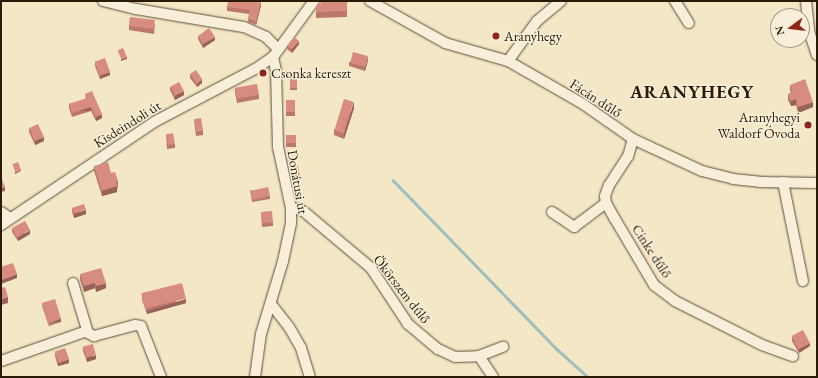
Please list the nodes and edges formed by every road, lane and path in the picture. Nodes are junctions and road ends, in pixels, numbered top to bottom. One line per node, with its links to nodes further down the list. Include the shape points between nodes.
1 (104, 1): 9 (street, via 244,26 266,37)
2 (314, 1): 9 (street)
3 (370, 1): 11 (street, Fácán dűlő, via 445,43)
4 (561, 1): 11 (street, via 537,21)
5 (676, 1): 7 (street)
6 (806, 1): 8 (street)
7 (689, 23)
8 (813, 30): 10 (street)
9 (275, 53): 16 (street, Donátusi út, via 278,147); 19 (street, Kisdeindoli út, via 257,68 154,122)
10 (817, 55)
11 (508, 61): 12 (street, Fácán dűlő, via 583,104)
12 (633, 139): 13 (street, Fácán dűlő, via 715,175 753,181); 15 (street, via 628,156 609,185 605,196)
13 (783, 182): 14 (street, Fácán dűlő); 21 (street)
14 (817, 183)
15 (606, 203): 18 (street, via 574,227); 27 (street, Cinke dűlő, via 654,285 675,301 762,345)
16 (291, 208): 23 (street, Donátusi út, via 288,240); 26 (street, Ökörszem dűlő, via 302,210 371,268 408,324 426,341 455,357)
17 (1, 212): 19 (street)
18 (552, 212)
19 (10, 218): 20 (street, Kisdeindoli út)
20 (1, 225)
21 (803, 281)
22 (73, 283): 24 (street)
23 (271, 304): 30 (street, Donátusi út, via 261,334); 31 (street, via 301,348)
24 (87, 331): 28 (street); 29 (street, via 90,336 94,336 135,325 141,326)
25 (503, 347): 26 (street, Ökörszem dűlő)
26 (479, 356): 32 (street)
27 (793, 356)
28 (1, 361)
29 (161, 377)
30 (255, 377)
31 (310, 377)
32 (493, 377)

